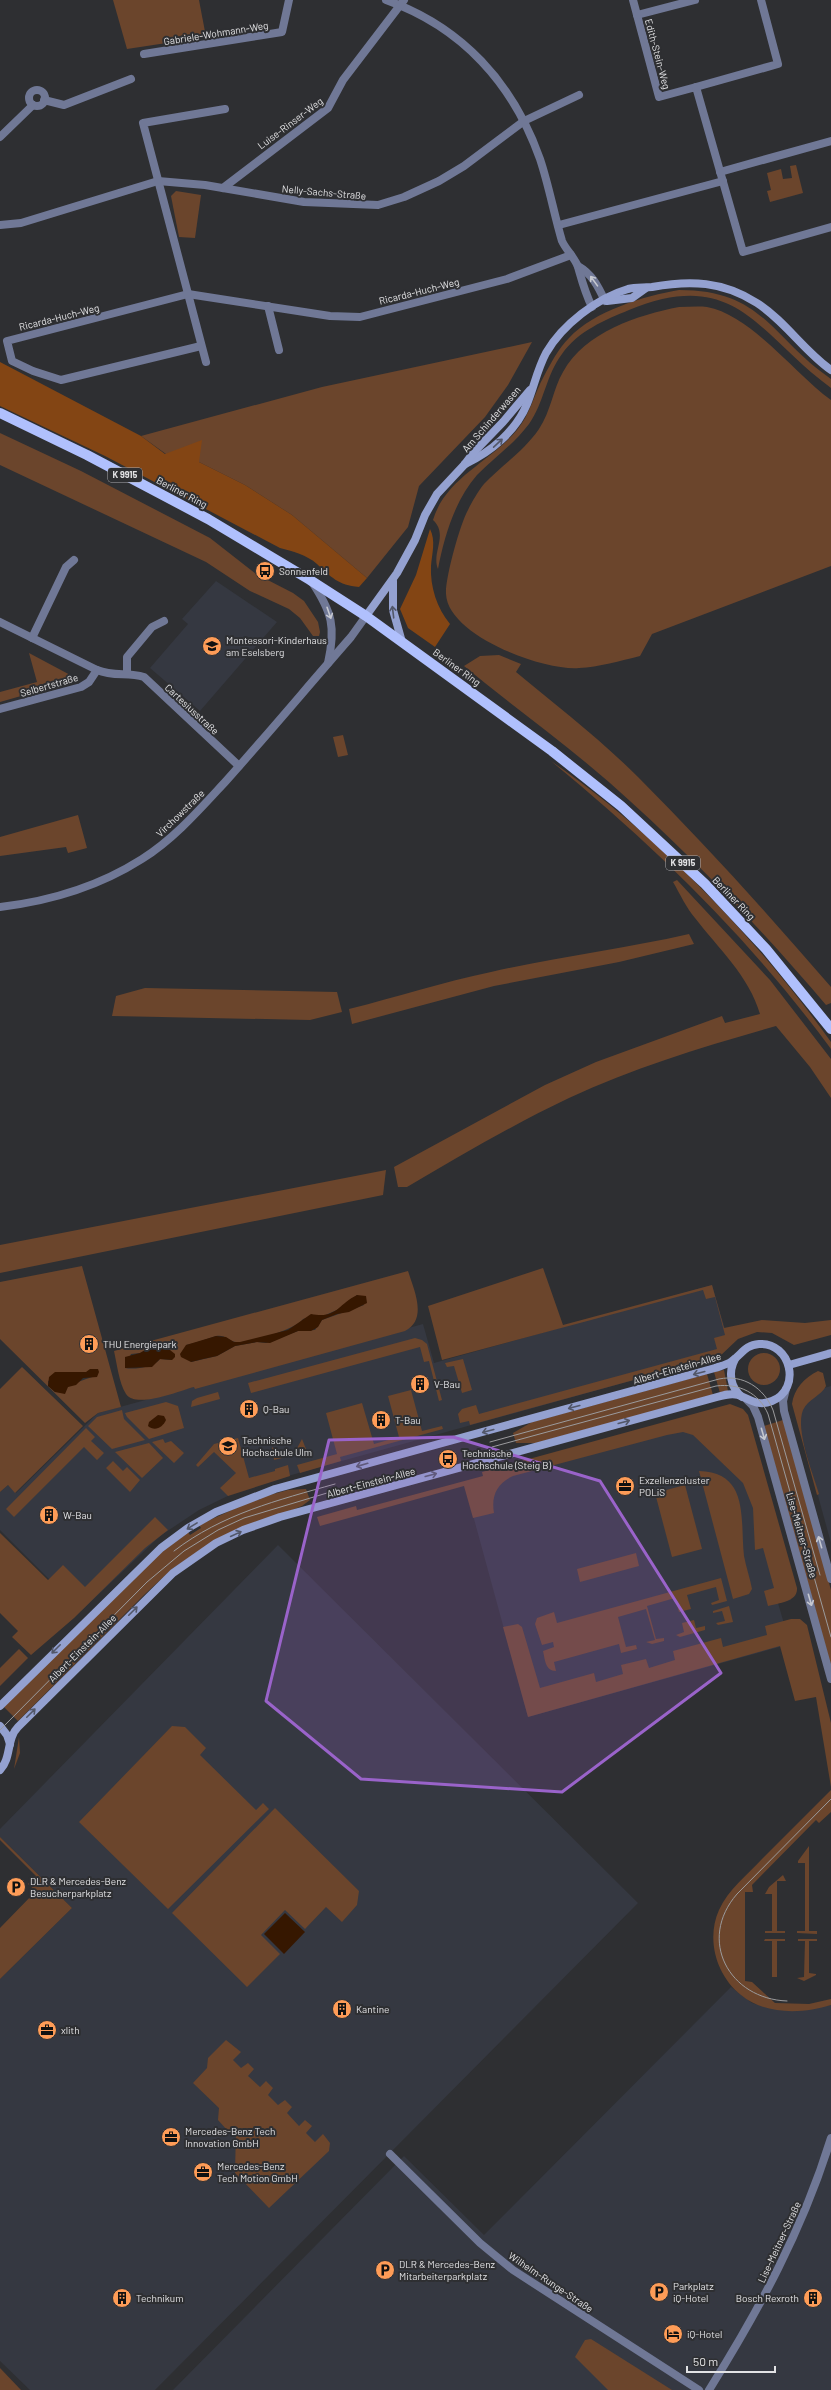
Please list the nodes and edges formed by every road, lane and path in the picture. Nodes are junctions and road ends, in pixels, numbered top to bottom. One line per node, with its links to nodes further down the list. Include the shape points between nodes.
1 (289, 0): 8 (street, Gabriele-Wohmann-Weg, via 282,32)
2 (386, 0): 6 (street)
3 (633, 0): 7 (street, Edith-Stein-Weg)
4 (695, 0): 7 (street)
5 (761, 0): 10 (street, via 778,64)
6 (402, 3): 15 (street, via 464,43 496,78); 21 (street, Luise-Rinser-Weg, via 343,80 328,108)
7 (637, 15): 10 (street, Edith-Stein-Weg, via 659,97)
8 (144, 54)
9 (131, 79): 12 (street, via 64,105)
10 (696, 87): 18 (street)
11 (579, 95): 15 (street, Nelly-Sachs-Straße)
12 (44, 100): 13 (street, via 40,106); 13 (street, via 42,93 33,91 29,99)
13 (33, 105): 16 (street)
14 (225, 109): 19 (street, via 143,123)
15 (524, 121): 21 (street, Nelly-Sachs-Straße, via 464,166 439,181 404,197 378,205 304,202); 23 (street, via 540,160)
16 (0, 137)
17 (831, 141): 18 (street)
18 (720, 172): 20 (street)
19 (158, 181): 21 (street, Nelly-Sachs-Straße); 22 (street, Nelly-Sachs-Straße, via 21,223); 27 (street)
20 (723, 181): 23 (street); 24 (street, via 743,252)
21 (223, 188)
22 (0, 225)
23 (559, 225): 25 (street, via 563,242)
24 (831, 227)
25 (571, 255): 26 (street); 29 (street, Ricarda-Huch-Weg, via 507,279 360,317 336,317)
26 (578, 266): 28 (street, one-way to 26, via 588,272); 30 (street, via 584,290)
27 (188, 294): 29 (street, Ricarda-Huch-Weg); 31 (street); 31 (street, Ricarda-Huch-Weg, via 7,341 12,361 32,371 61,380)
28 (606, 301): 30 (street, Am Schinderwasen); 34 (street, Am Schinderwasen, via 628,289 681,281 712,285 736,292 774,316 820,363)
29 (268, 306): 32 (street)
30 (592, 307): 38 (street, Am Schinderwasen, via 566,327 554,341 532,387 438,494)
31 (201, 346): 33 (street)
32 (278, 350)
33 (206, 362)
34 (831, 370)
35 (0, 413): 37 (main road, Berliner Ring / K 9915, via 201,516)
36 (74, 560): 42 (street, via 66,567)
37 (310, 580): 39 (main road, Berliner Ring / K 9915); 44 (street, Virchowstraße, one-way to 44, via 324,600 331,617 334,639)
38 (393, 581): 39 (street, Am Schinderwasen); 43 (street, one-way to 38, via 393,610)
39 (366, 616): 43 (main road, Berliner Ring / K 9915); 44 (street, Virchowstraße)
40 (164, 621): 46 (street, via 152,627 127,658)
41 (0, 622): 42 (street, Cartesiusstraße)
42 (32, 638): 45 (street, Cartesiusstraße)
43 (402, 642): 50 (main road, Berliner Ring / K 9915, via 576,769 664,845 766,949)
44 (328, 664): 48 (street, Virchowstraße)
45 (97, 670): 46 (street, Cartesiusstraße, via 112,675); 47 (street, Selbertstraße, via 89,682 81,687)
46 (128, 674): 48 (street, Cartesiusstraße, via 144,677)
47 (0, 709)
48 (239, 766): 49 (street, Virchowstraße, via 175,834 137,862 72,893)
49 (0, 907)
50 (831, 1029)
51 (831, 1353): 53 (street)
52 (735, 1359): 53 (street, Albert-Einstein-Allee, via 749,1346 763,1344 781,1352); 55 (street, via 731,1372 732,1382); 58 (street, Albert-Einstein-Allee, one-way to 58, via 715,1368 275,1489 225,1508 188,1528 153,1554)
53 (789, 1365): 54 (street, via 790,1380)
54 (786, 1389): 55 (street, Albert-Einstein-Allee, via 771,1402 756,1403); 56 (street, Lise-Meitner-Straße, one-way to 54, via 784,1411)
55 (744, 1399): 57 (street, Lise-Meitner-Straße, one-way to 57, via 757,1413); 60 (street, Albert-Einstein-Allee, one-way to 55, via 16,1729 157,1587 190,1560 234,1534 280,1517 717,1397 732,1394)
56 (831, 1579)
57 (831, 1679)
58 (0, 1706)
59 (0, 1726): 60 (street)
60 (10, 1744): 61 (street, Albert-Einstein-Allee, via 8,1759)
61 (0, 1770)
62 (831, 2138): 65 (street, Lise-Meitner-Straße, via 810,2199 784,2260 751,2322)
63 (390, 2154): 64 (street, Wilhelm-Runge-Straße, via 475,2238 513,2270)
64 (699, 2390)
65 (709, 2390)

